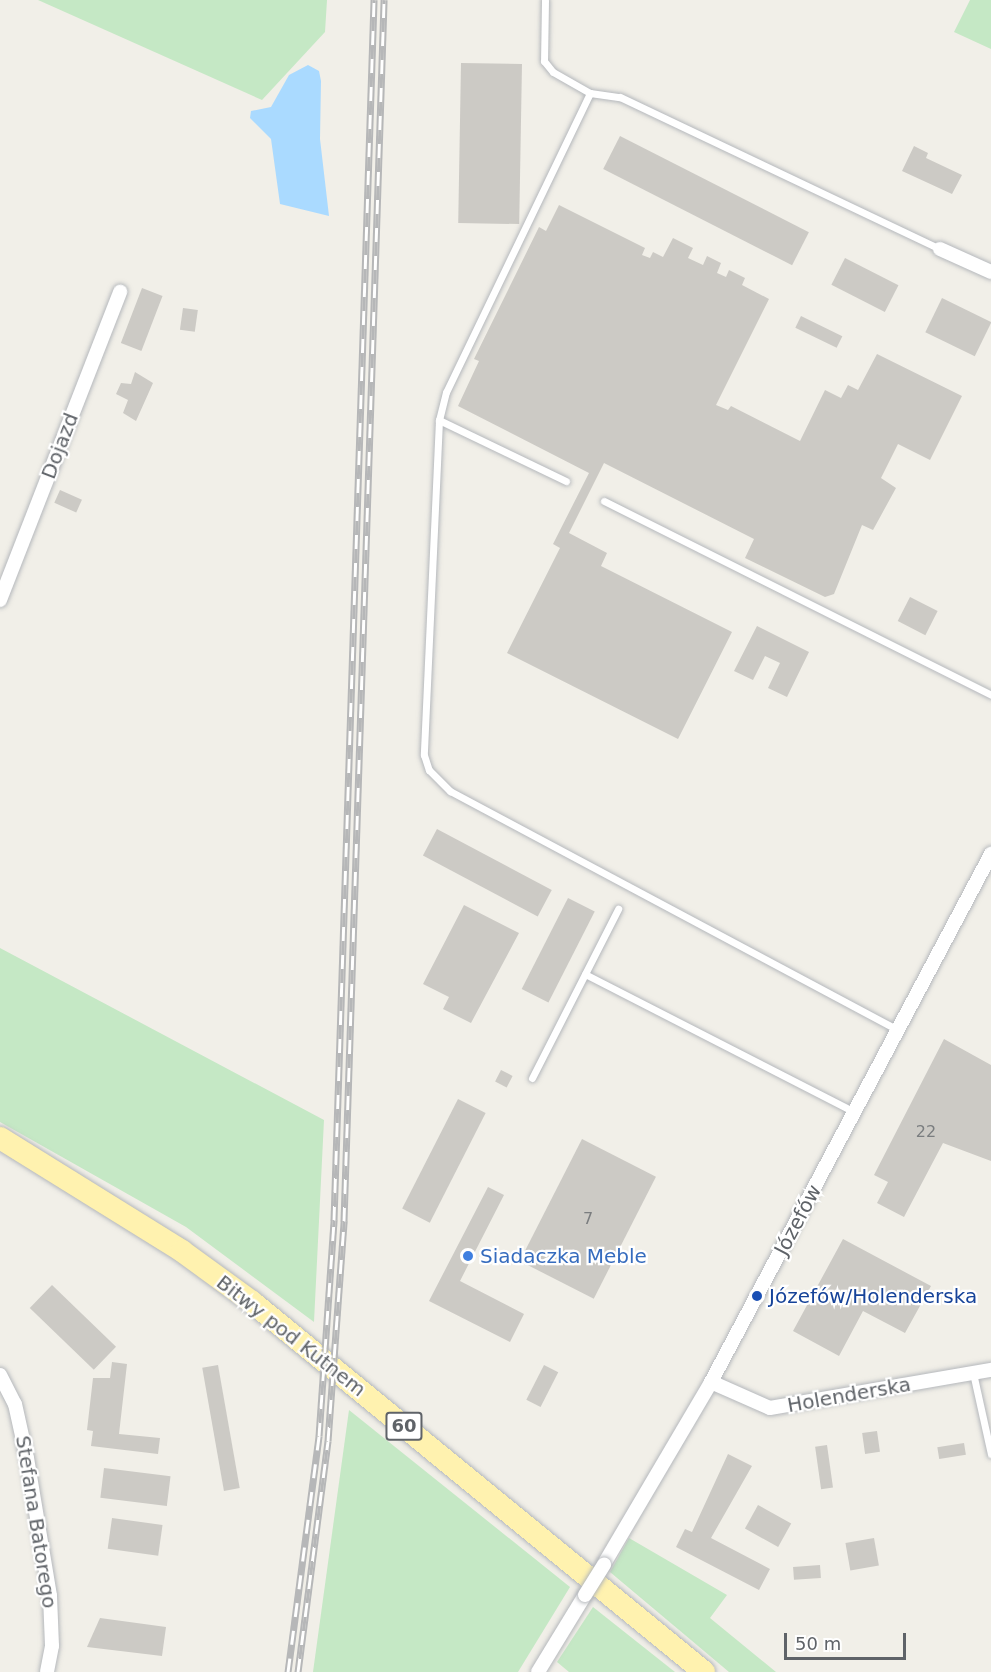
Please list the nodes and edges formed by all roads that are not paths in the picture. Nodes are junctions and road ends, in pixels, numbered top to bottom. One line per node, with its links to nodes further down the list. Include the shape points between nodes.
1 (545, 0): 2 (lane, via 544,61 553,72)
2 (590, 93): 3 (lane, via 620,97); 6 (lane, via 446,392)
3 (940, 249): 4 (street)
4 (991, 272)
5 (120, 292): 9 (street, Dojazd)
6 (439, 420): 7 (lane); 14 (lane, via 424,755 439,783)
7 (566, 481)
8 (604, 501): 10 (lane)
9 (0, 600)
10 (991, 695)
11 (991, 854): 14 (street, Józefów)
12 (618, 909): 13 (lane)
13 (585, 974): 15 (lane); 16 (lane)
14 (898, 1030): 16 (street, Józefów)
15 (532, 1078)
16 (855, 1112): 21 (street, Józefów)
17 (0, 1138): 25 (main road, Bitwy pod Kutnem / 60, via 182,1251 252,1302)
18 (991, 1370): 19 (street, Holenderska)
19 (974, 1373): 21 (street, Holenderska, via 770,1408); 22 (lane)
20 (0, 1375): 23 (street, Stefana Batorego, via 15,1404 51,1596 52,1646)
21 (711, 1382): 24 (street, Józefów, bridge)
22 (991, 1454)
23 (47, 1672)
24 (538, 1672)
25 (704, 1672)

